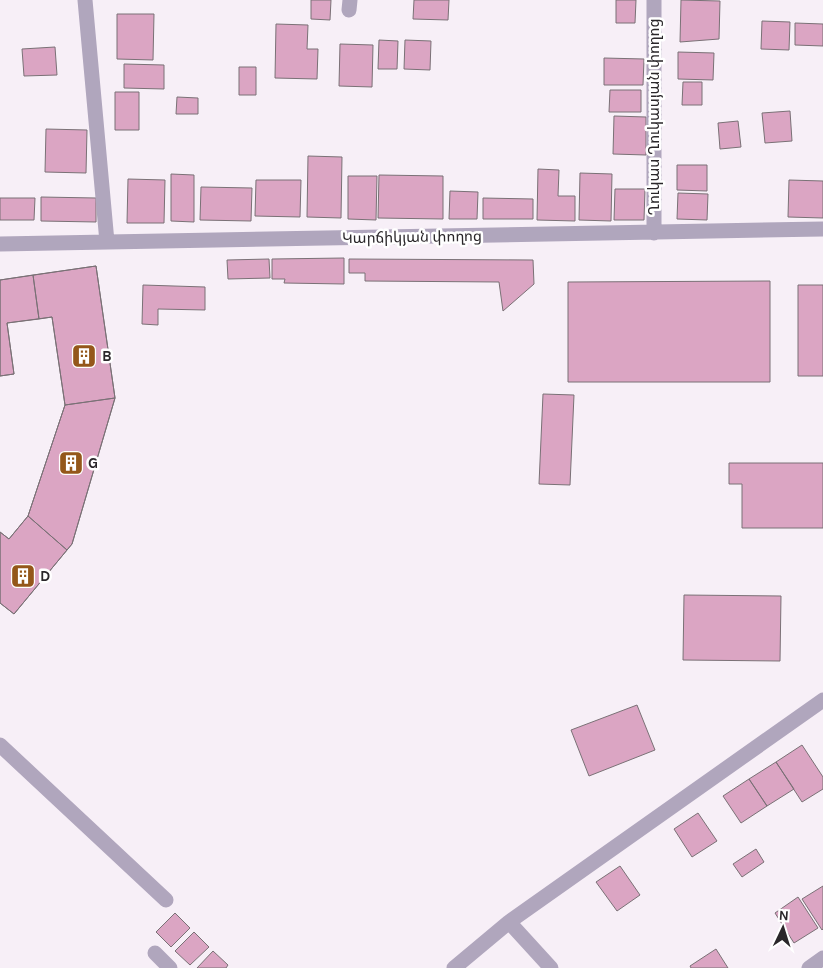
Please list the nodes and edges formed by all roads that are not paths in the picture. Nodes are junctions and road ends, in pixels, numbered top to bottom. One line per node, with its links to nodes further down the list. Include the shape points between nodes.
1 (85, 0): 5 (street)
2 (654, 0): 4 (street, Ղուկաս Ղուկասյան փողոց)
3 (823, 229): 4 (street, Կարճիկյան փողոց)
4 (654, 233): 5 (street, Կարճիկյան փողոց)
5 (107, 242): 6 (street, Կարճիկյան փողոց)
6 (0, 244)
7 (823, 700): 10 (street)
8 (0, 745): 9 (street)
9 (166, 900)
10 (509, 922): 14 (street); 15 (street)
11 (155, 953): 13 (street)
12 (823, 958): 16 (street)
13 (170, 968)
14 (454, 968)
15 (551, 968)
16 (809, 968)

